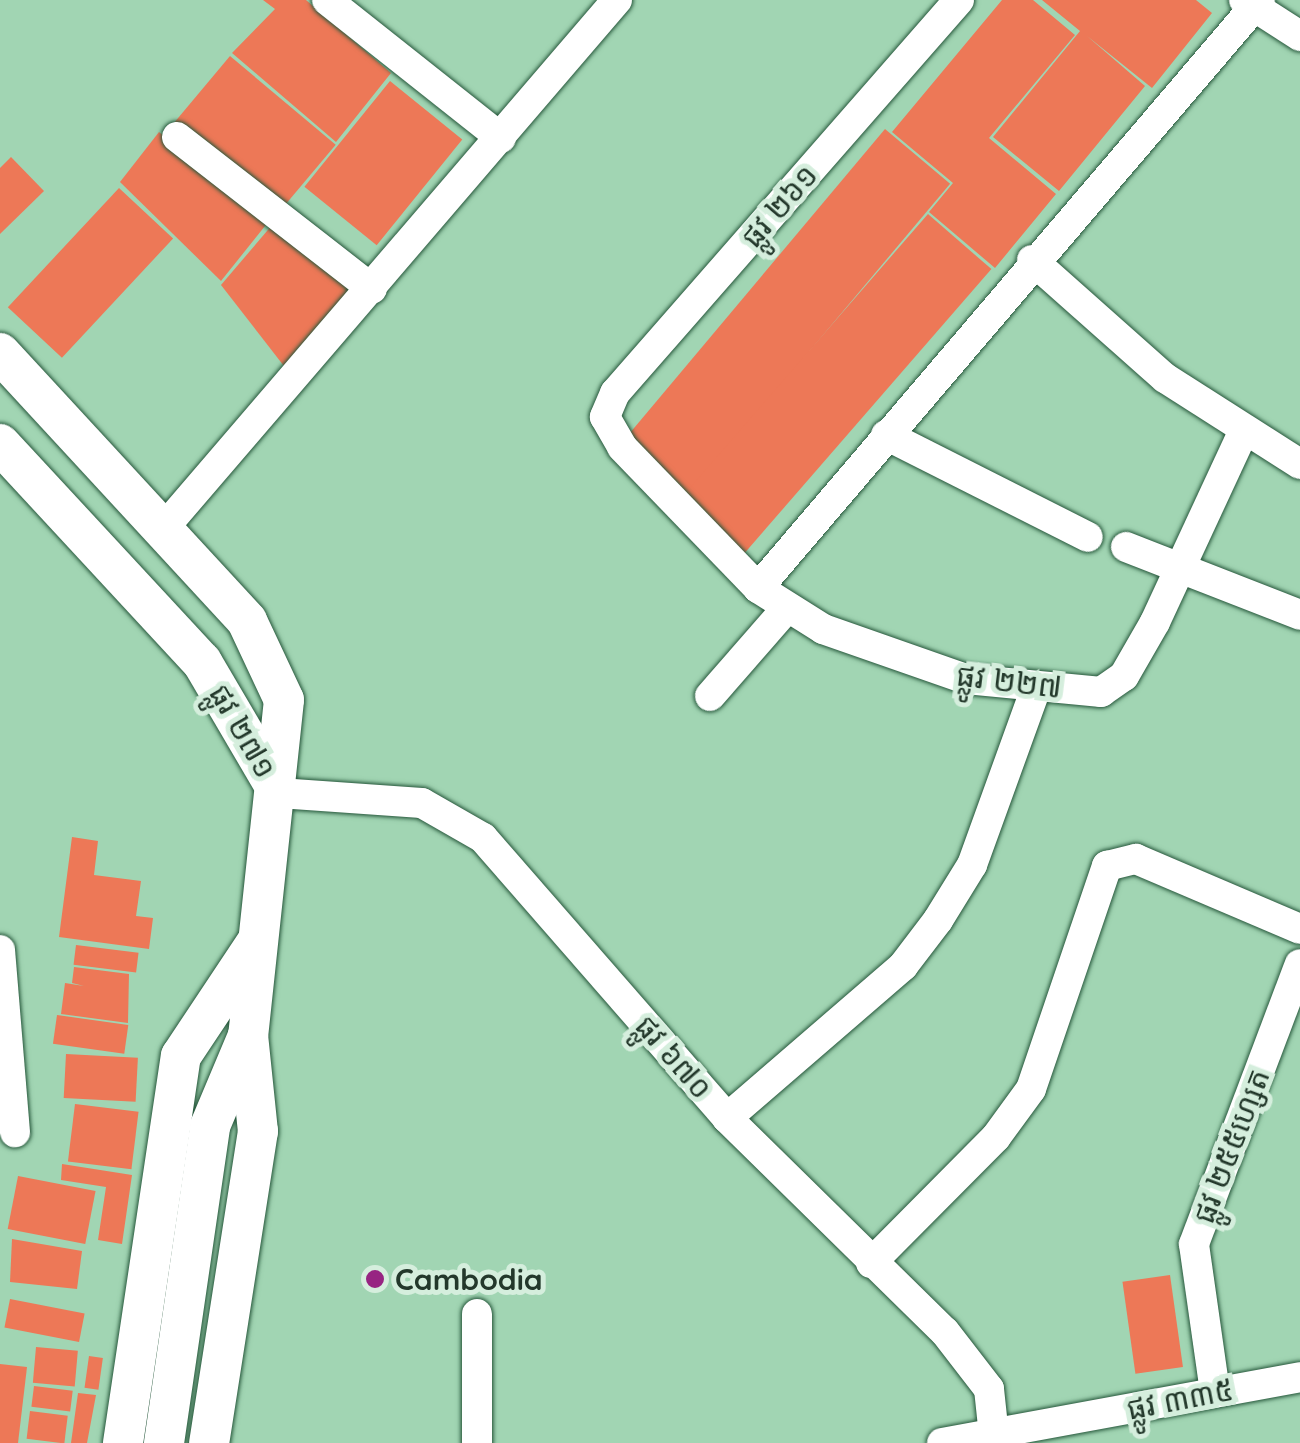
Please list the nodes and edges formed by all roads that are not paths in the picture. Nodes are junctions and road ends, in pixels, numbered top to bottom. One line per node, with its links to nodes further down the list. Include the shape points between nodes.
1 (328, 0): 7 (street)
2 (617, 0): 7 (street)
3 (959, 0): 11 (street, ផ្លូវ ២៦១, via 615,393)
4 (1253, 3): 5 (street); 8 (street)
5 (1300, 36)
6 (177, 137): 9 (street)
7 (501, 138): 9 (street)
8 (1032, 260): 12 (street); 13 (street)
9 (372, 289): 16 (street)
10 (0, 353): 16 (main road, ផ្លូវ ២៧១)
11 (605, 417): 20 (street, ផ្លូវ ២២៧, via 622,447)
12 (886, 435): 17 (street); 20 (street)
13 (1242, 435): 15 (street); 19 (street, ផ្លូវ ២២៧)
14 (0, 444): 25 (main road, ផ្លូវ ២៧១, via 202,662)
15 (1300, 464)
16 (163, 529): 25 (main road, ផ្លូវ ២៧១, via 271,661 284,700)
17 (1088, 536)
18 (1126, 547): 19 (street)
19 (1176, 573): 22 (street); 23 (street, ផ្លូវ ២២៧, via 1124,676 1101,692)
20 (758, 588): 21 (street, ផ្លូវ ២២៧)
21 (786, 608): 23 (street, ផ្លូវ ២២៧, via 901,664); 24 (street)
22 (1300, 614)
23 (1036, 688): 32 (street, via 972,865 938,920 902,966)
24 (710, 696)
25 (278, 793): 27 (main road); 32 (street, ផ្លូវ ៦៧០, via 422,803 482,838)
26 (1300, 928): 34 (street, via 1136,859 1108,866 1031,1089 996,1137)
27 (260, 935): 31 (main road); 40 (main road, via 181,1056)
28 (0, 950): 30 (street)
29 (1300, 964): 37 (street, ផ្លូវ ២៥៥ហ្សេត, via 1194,1244)
30 (3, 985): 33 (street)
31 (248, 1035): 38 (main road, via 210,1126); 41 (main road, via 258,1131)
32 (728, 1118): 34 (street, ផ្លូវ ៦៧០)
33 (15, 1132)
34 (870, 1263): 39 (street, ផ្លូវ ៦៧០, via 945,1332 988,1389)
35 (478, 1314): 42 (street)
36 (1300, 1377): 37 (street, ផ្លូវ ៣៣៥)
37 (1215, 1392): 39 (street, ផ្លូវ ៣៣៥)
38 (166, 1424)
39 (994, 1436): 43 (street, ផ្លូវ ៣៣៥)
40 (123, 1443)
41 (208, 1443)
42 (477, 1443)
43 (942, 1443)

